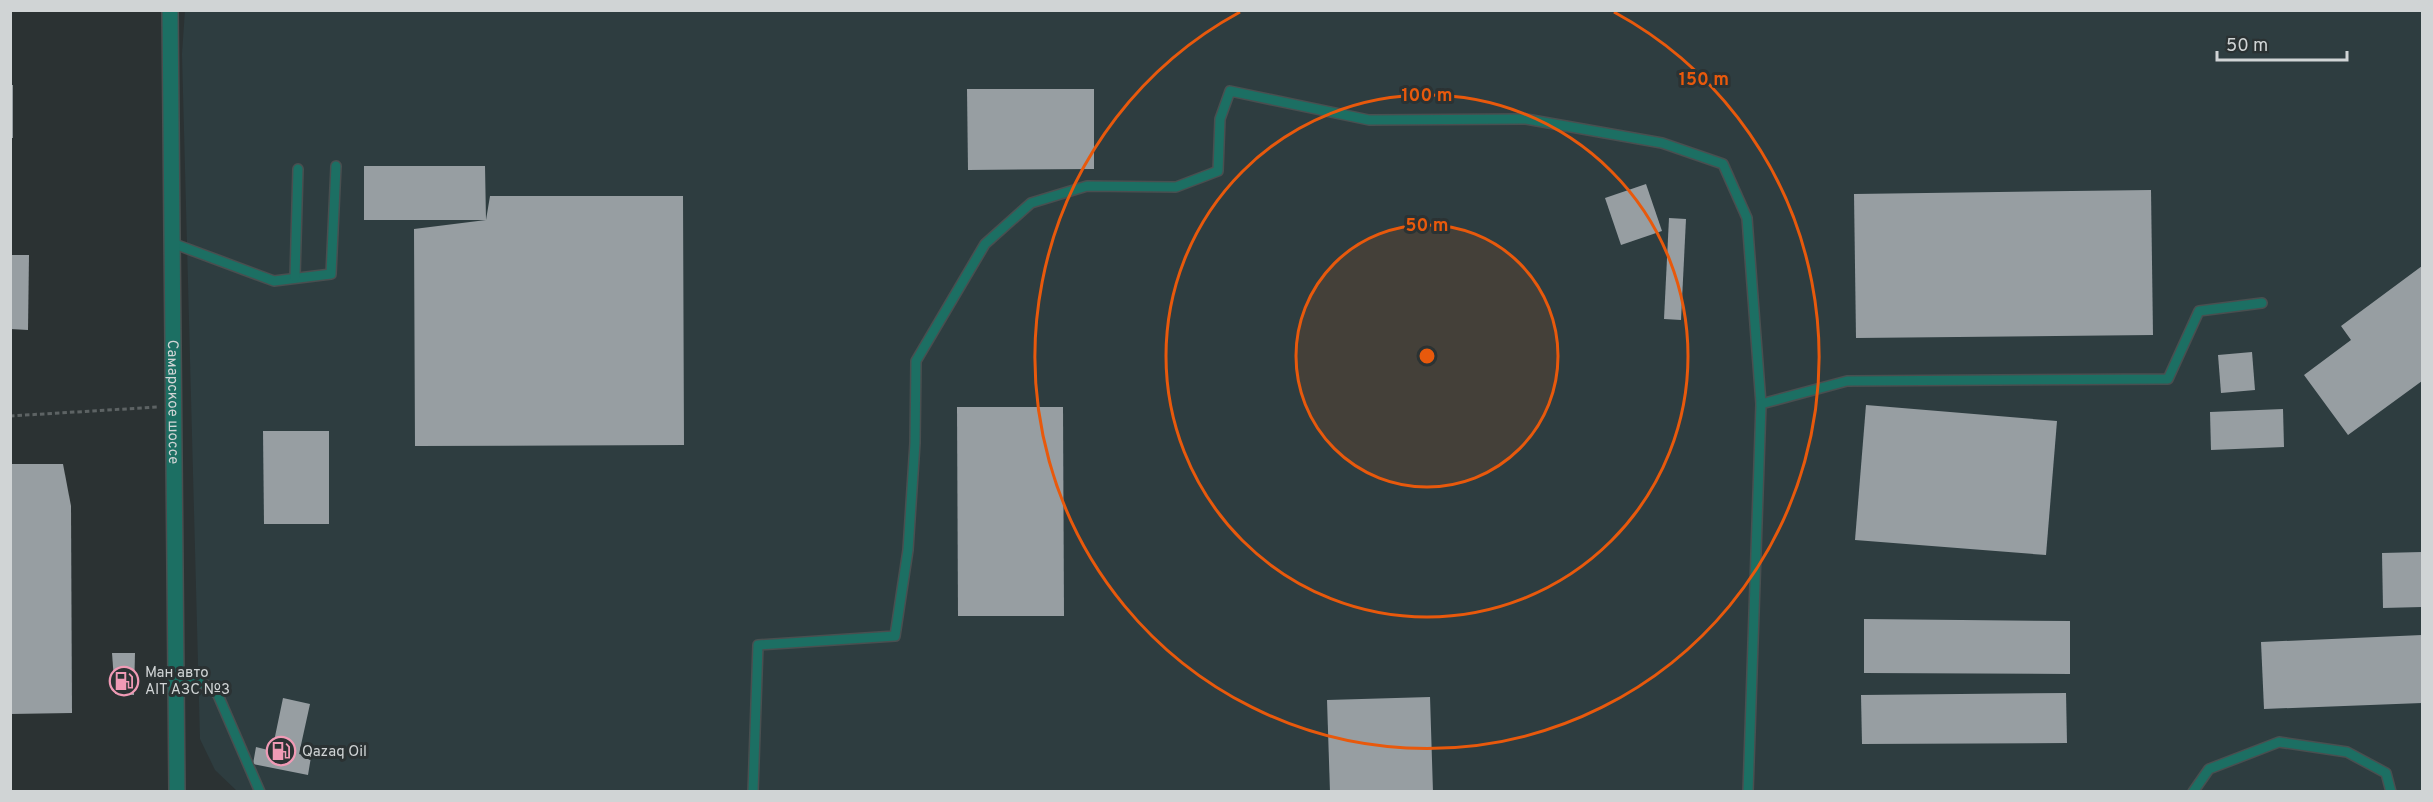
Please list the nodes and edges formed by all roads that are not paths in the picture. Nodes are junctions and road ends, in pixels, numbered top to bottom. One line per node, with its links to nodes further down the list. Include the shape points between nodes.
1 (170, 10): 4 (street, Самарское шоссе)
2 (336, 166): 5 (lane, via 331,273)
3 (298, 169): 5 (lane)
4 (172, 243): 5 (lane, via 274,281); 8 (street, Самарское шоссе)
5 (295, 277)
6 (2262, 303): 7 (lane, via 2199,311 2168,379 1847,381)
7 (1761, 404): 11 (lane, via 1746,218 1723,164 1662,143 1526,119 1369,120 1230,91 1220,118 1218,171 1176,187 1087,186 1031,203 985,244 916,361 908,550 895,636 758,645); 12 (lane)
8 (176, 672): 9 (street, Самарское шоссе); 10 (lane, via 210,687 218,695)
9 (177, 792)
10 (260, 792)
11 (753, 792)
12 (1748, 792)
13 (2193, 792): 14 (lane, via 2209,769 2278,741 2347,752 2386,773)
14 (2391, 792)

